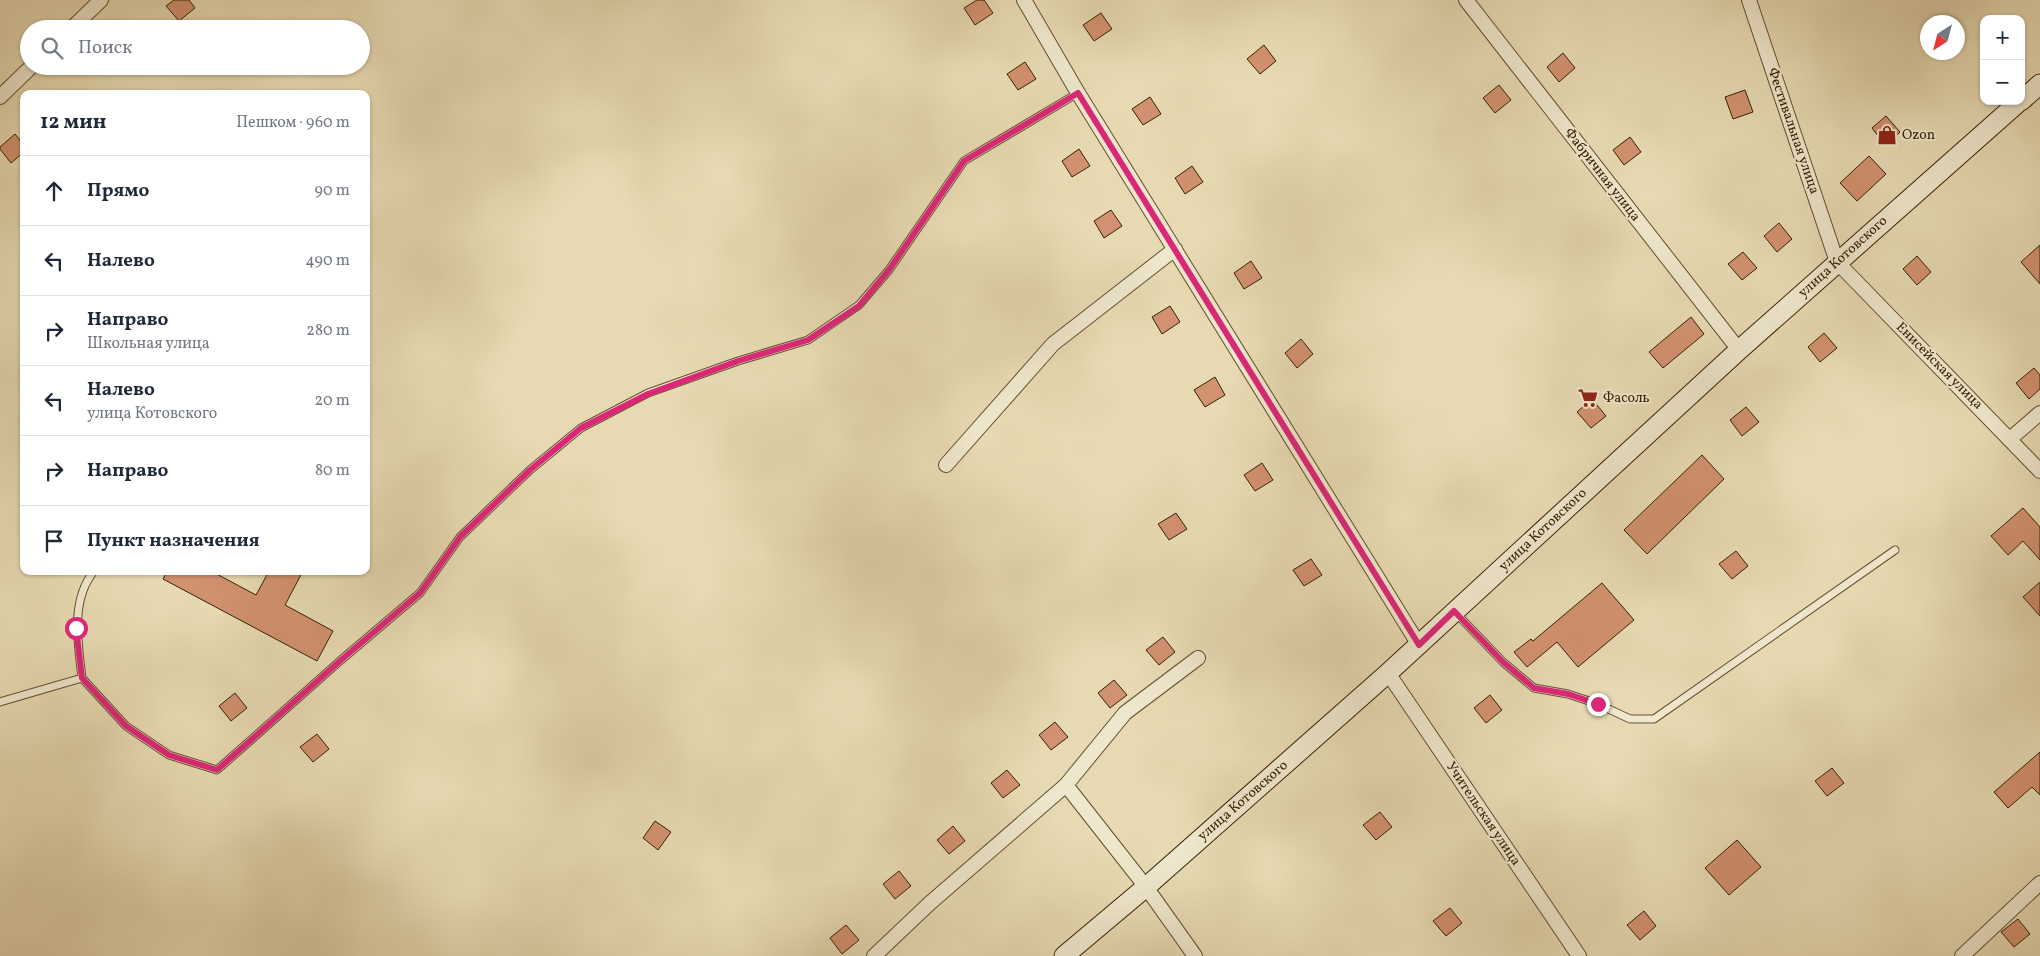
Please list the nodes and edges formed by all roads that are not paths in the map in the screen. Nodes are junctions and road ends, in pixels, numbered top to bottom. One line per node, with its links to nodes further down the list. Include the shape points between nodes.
1 (101, 0): 5 (street)
2 (1024, 0): 8 (street)
3 (1466, 0): 14 (street, Фабричная улица)
4 (1749, 0): 13 (street, Фестивальная улица)
5 (80, 20)
6 (22, 75): 9 (street)
7 (2040, 84): 10 (main road, улица Котовского)
8 (1078, 93): 12 (street); 25 (lane, via 964,161 889,270 859,306 808,340 648,394 581,428 530,470 460,537 420,593 217,770 169,755 126,726)
9 (0, 96)
10 (2025, 97)
11 (2016, 105): 13 (main road, улица Котовского)
12 (1175, 249): 17 (street, via 1053,344); 22 (street)
13 (1837, 262): 14 (main road, улица Котовского); 16 (street, Енисейская улица)
14 (1739, 350): 21 (main road, улица Котовского)
15 (2040, 412): 16 (street)
16 (2010, 439): 18 (street, Енисейская улица)
17 (946, 465)
18 (2040, 471)
19 (1895, 550): 21 (lane, via 1654,719 1630,718 1575,696 1534,688 1503,662)
20 (91, 575): 25 (lane, via 86,582 76,628)
21 (1454, 611): 22 (main road, улица Котовского)
22 (1419, 645): 24 (main road, улица Котовского)
23 (1198, 658): 27 (street, via 1125,713)
24 (1388, 673): 29 (main road, улица Котовского); 33 (street, Учительская улица)
25 (82, 678): 26 (lane)
26 (0, 702)
27 (1066, 785): 29 (street); 30 (street)
28 (2040, 882): 34 (street)
29 (1146, 887): 31 (main road, улица Котовского); 32 (street)
30 (874, 956)
31 (1064, 956)
32 (1195, 956)
33 (1579, 956)
34 (1962, 956)

